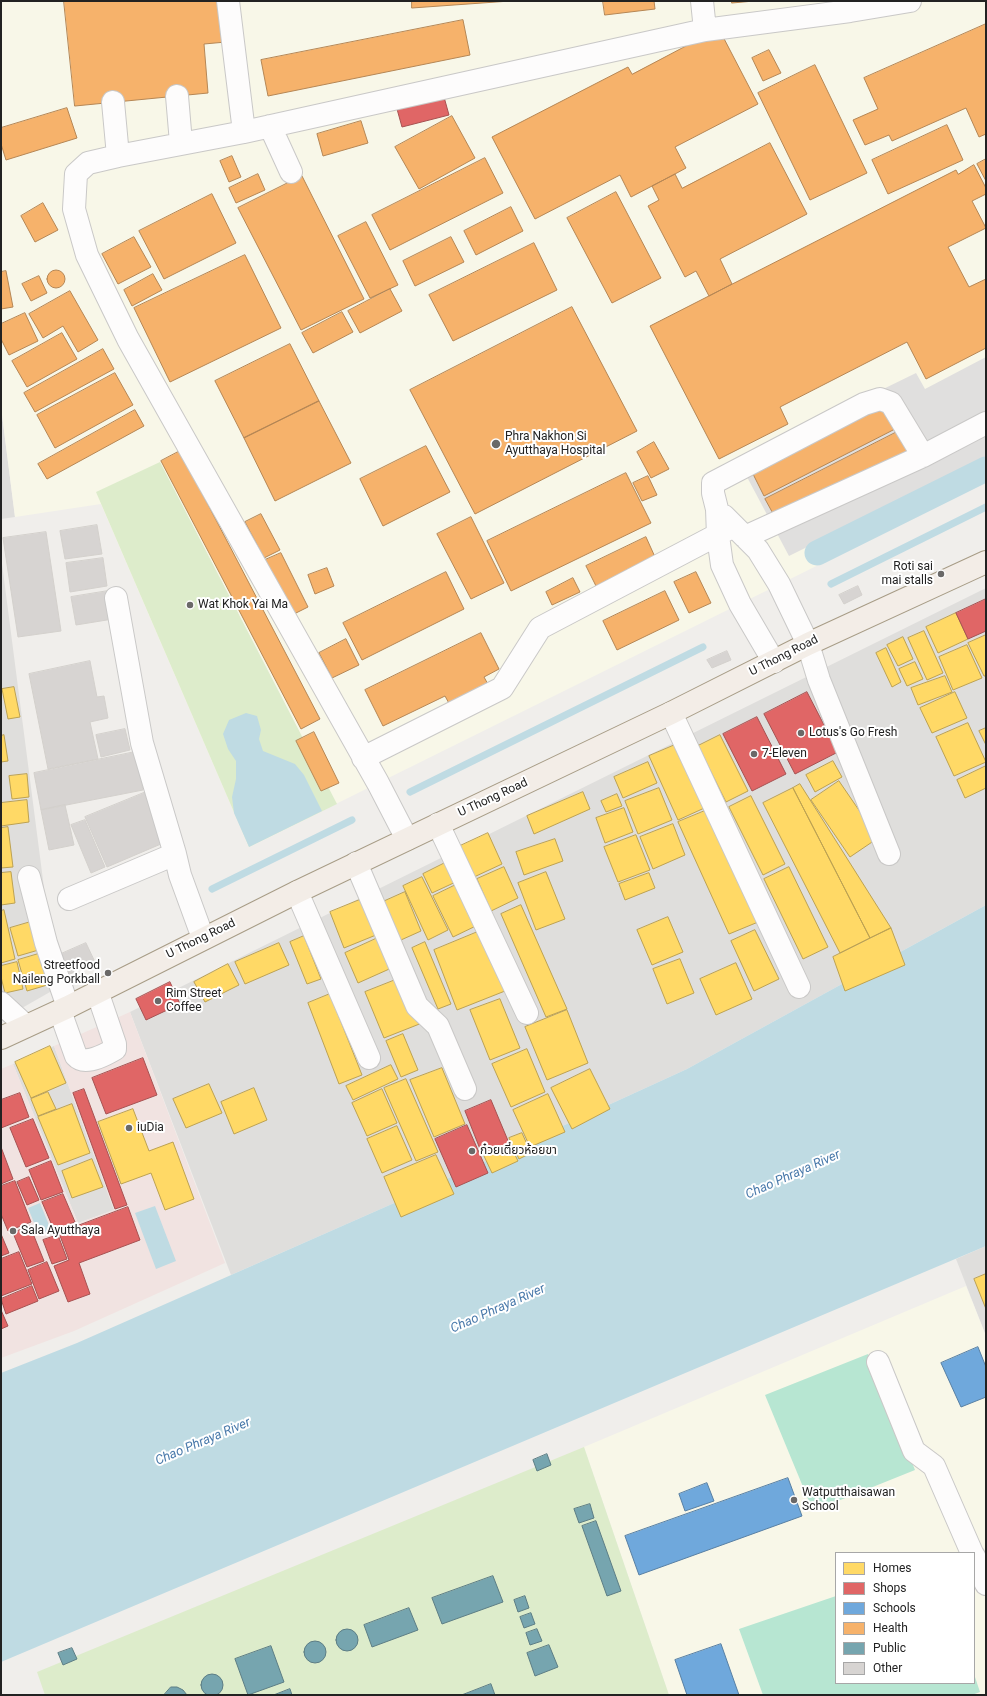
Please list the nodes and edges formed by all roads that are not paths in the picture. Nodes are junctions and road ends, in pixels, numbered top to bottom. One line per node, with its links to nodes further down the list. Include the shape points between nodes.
1 (228, 1): 8 (street)
2 (702, 1): 4 (street)
3 (910, 1): 4 (street)
4 (706, 30): 7 (street)
5 (176, 96): 9 (street)
6 (113, 102): 10 (street)
7 (270, 126): 8 (street); 11 (street)
8 (244, 132): 9 (street)
9 (181, 144): 10 (street)
10 (118, 156): 20 (street, via 88,163 76,174 74,209 87,255 139,358)
11 (291, 172)
12 (986, 423): 13 (street)
13 (923, 456): 14 (street); 14 (street, via 891,404 880,400 864,404 713,483 717,509)
14 (732, 533): 17 (street, via 762,555); 18 (street, via 722,565 740,604); 20 (street, via 540,628 502,688)
15 (986, 562): 17 (main road, U Thong Road)
16 (116, 598): 23 (street, via 142,743)
17 (808, 644): 18 (main road, U Thong Road); 24 (street, via 819,680)
18 (774, 662): 19 (main road, U Thong Road)
19 (671, 713): 21 (main road, U Thong Road); 30 (street)
20 (363, 758): 22 (street)
21 (438, 824): 22 (main road, U Thong Road); 34 (street)
22 (407, 839): 25 (main road, U Thong Road)
23 (175, 854): 28 (street); 29 (street)
24 (889, 854)
25 (356, 863): 27 (main road, U Thong Road); 38 (street, via 417,1006 438,1026)
26 (29, 877): 33 (street)
27 (297, 892): 29 (main road, U Thong Road); 37 (street)
28 (69, 900)
29 (203, 938): 31 (main road, U Thong Road)
30 (799, 987)
31 (98, 991): 33 (main road, U Thong Road); 33 (street, via 116,1044 115,1049 110,1052 91,1060 80,1060 76,1056)
32 (1, 1003): 35 (street)
33 (64, 1009): 35 (main road, U Thong Road)
34 (527, 1013)
35 (26, 1026): 36 (main road, U Thong Road)
36 (1, 1038)
37 (369, 1058)
38 (465, 1089)
39 (878, 1362): 40 (street, via 914,1451 934,1466)
40 (972, 1552)
41 (975, 1558): 42 (street)
42 (986, 1584)

